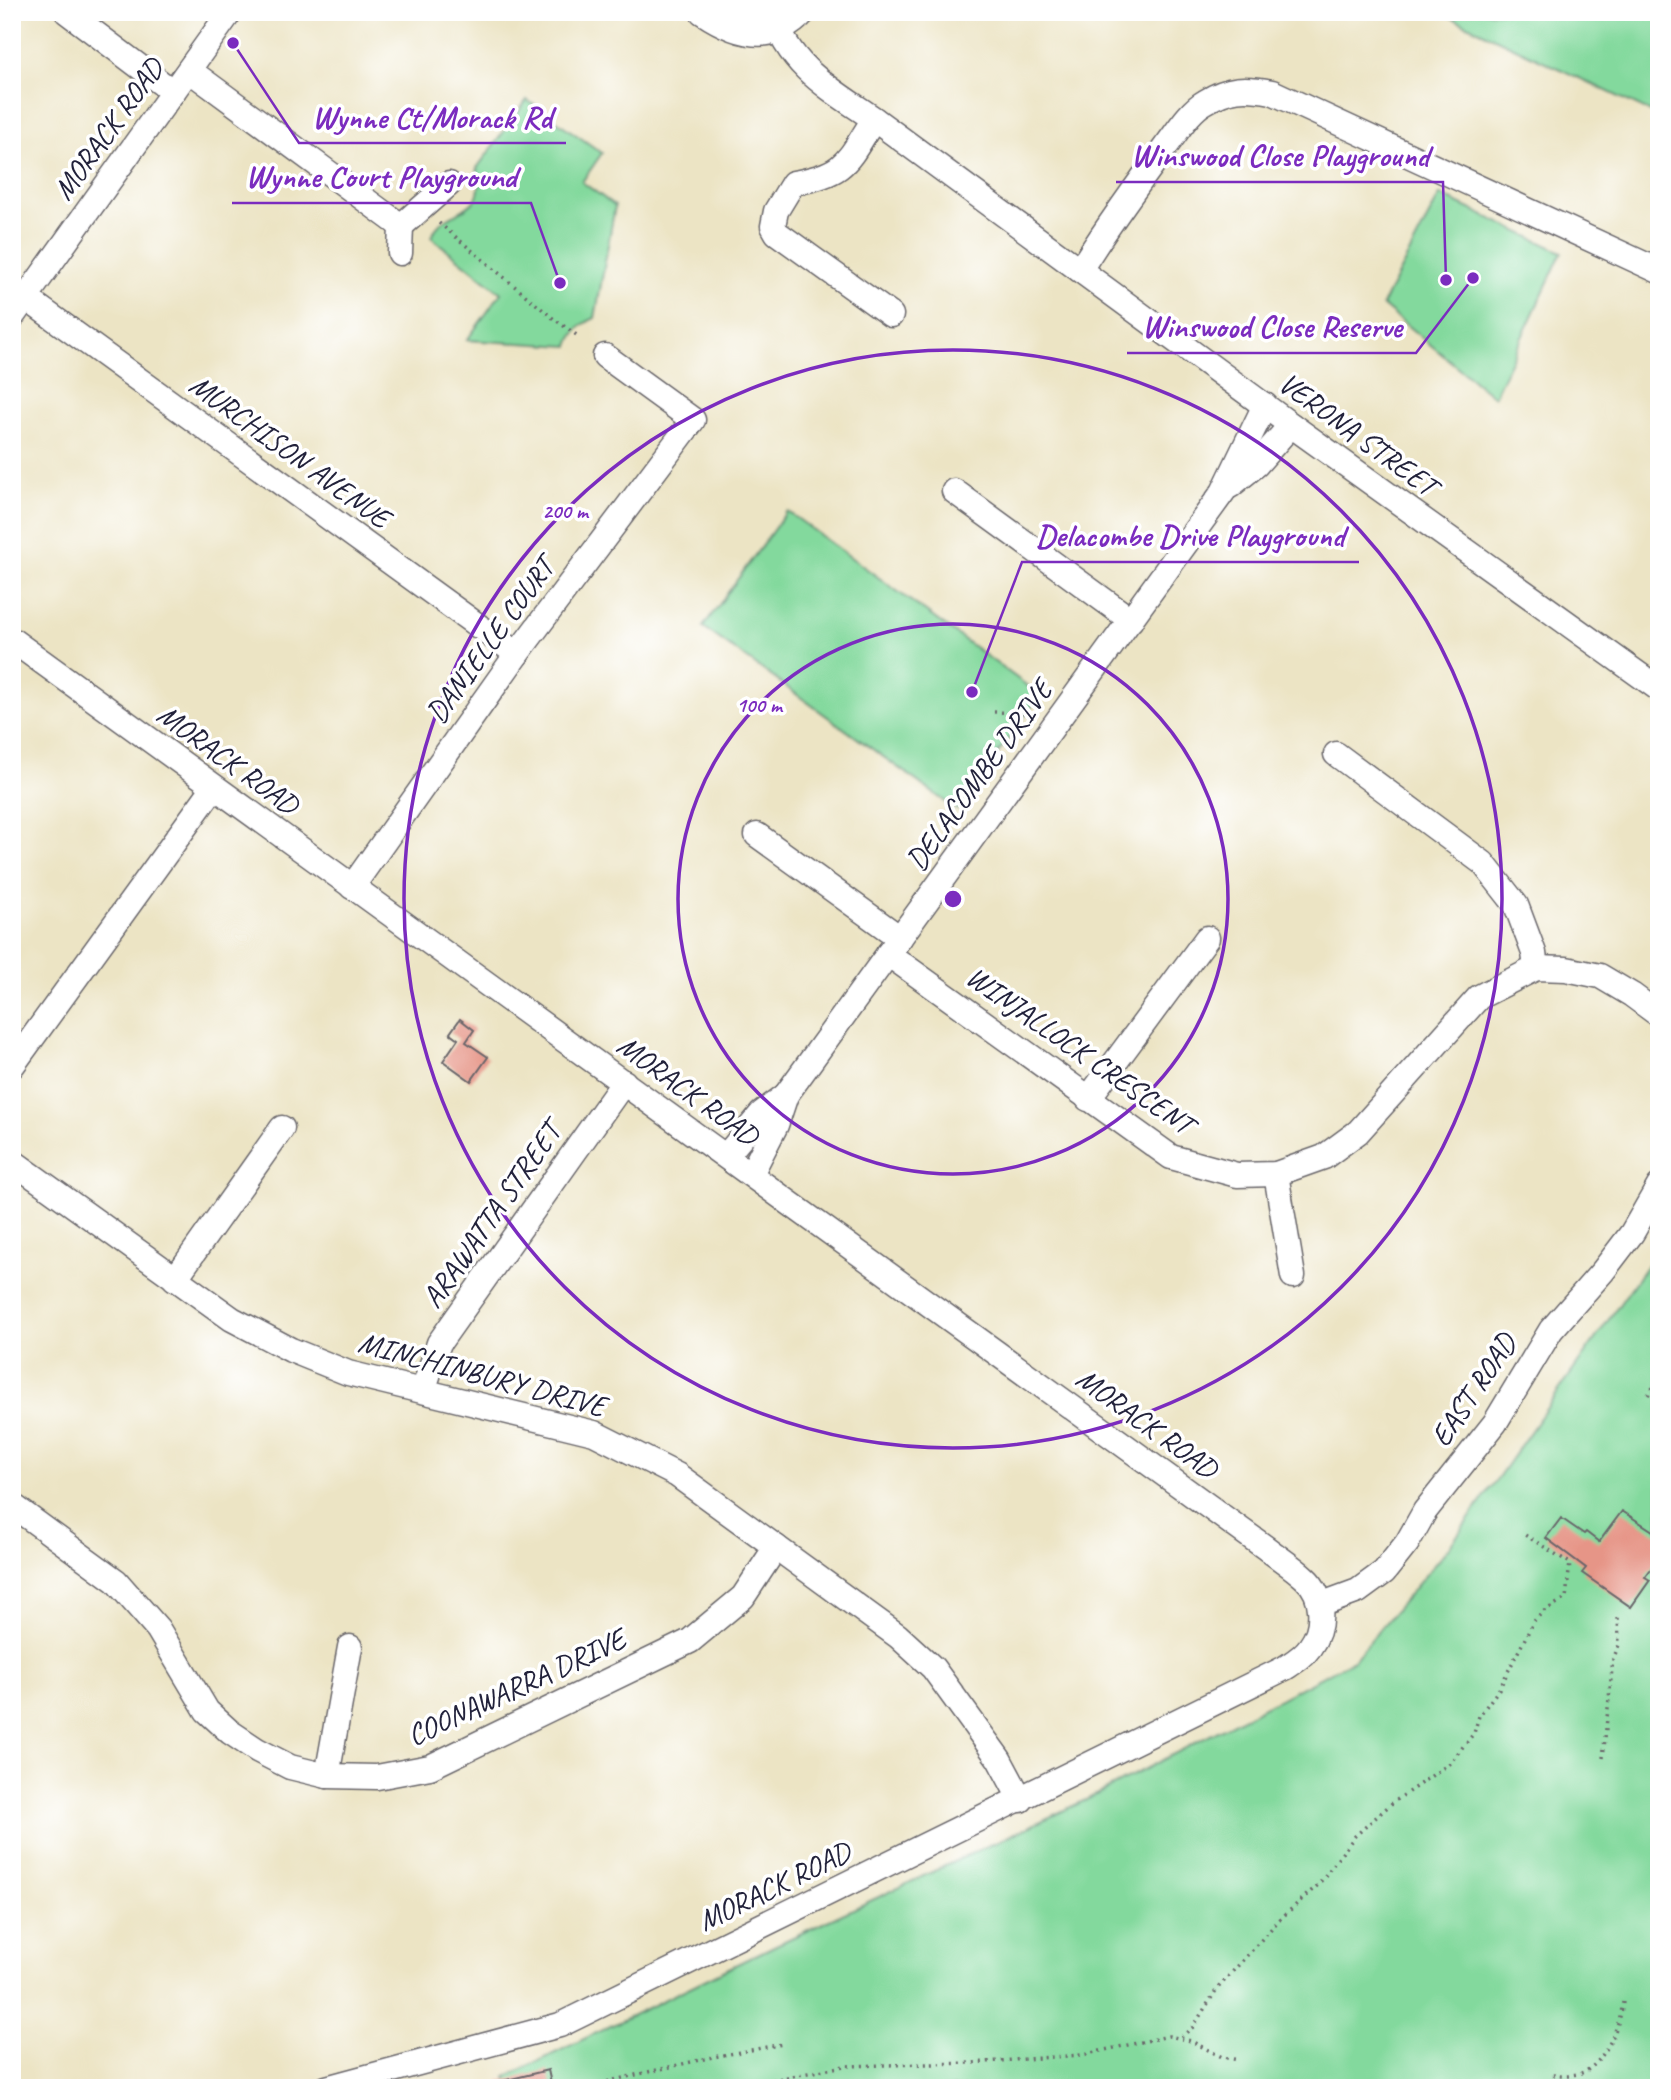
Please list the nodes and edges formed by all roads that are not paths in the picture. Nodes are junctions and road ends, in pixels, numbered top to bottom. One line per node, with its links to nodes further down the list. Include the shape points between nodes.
1 (67, 12): 8 (street)
2 (230, 12): 7 (street, MORACK ROAD)
3 (702, 12): 6 (street, via 737,32 752,35)
4 (743, 12): 6 (street)
5 (804, 12): 6 (street, via 793,23)
6 (774, 18): 9 (street, VERONA STREET, via 792,56)
7 (189, 70): 8 (street, MORACK ROAD); 11 (street)
8 (173, 92): 15 (street, MORACK ROAD)
9 (874, 119): 13 (street, VERONA STREET); 16 (street, via 843,167 817,179 793,183 776,211 773,226)
10 (449, 184): 11 (street)
11 (401, 226): 12 (street)
12 (400, 253)
13 (1080, 270): 14 (street, via 1187,118 1201,103 1244,87 1272,92); 18 (street, VERONA STREET)
14 (1659, 271)
15 (19, 307): 24 (street, MURCHISON AVENUE)
16 (891, 315)
17 (605, 356): 24 (street, DANIELLE COURT, via 693,420)
18 (1265, 405): 19 (street, VERONA STREET); 21 (street, DELACOMBE DRIVE)
19 (1291, 425): 21 (street, DELACOMBE DRIVE, via 1256,465); 25 (street, VERONA STREET)
20 (954, 491): 22 (street)
21 (1223, 492): 22 (street, DELACOMBE DRIVE)
22 (1131, 620): 31 (street, DELACOMBE DRIVE)
23 (12, 640): 27 (street, MORACK ROAD)
24 (517, 654): 29 (street, DANIELLE COURT)
25 (1659, 689)
26 (1336, 754): 32 (street, via 1483,863 1516,905)
27 (214, 787): 29 (street, MORACK ROAD); 34 (street)
28 (757, 835): 31 (street, WINJALLOCK CRESCENT)
29 (352, 887): 35 (street, MORACK ROAD)
30 (1208, 937): 37 (street)
31 (894, 946): 36 (street, DELACOMBE DRIVE); 37 (street, WINJALLOCK CRESCENT)
32 (1536, 968): 33 (street, via 1600,976); 42 (street, WINJALLOCK CRESCENT, via 1479,997 1358,1132 1324,1157)
33 (1659, 1015)
34 (12, 1066)
35 (624, 1082): 39 (street, MORACK ROAD); 46 (street, ARAWATTA STREET, via 439,1343)
36 (786, 1095): 39 (street, DELACOMBE DRIVE, via 762,1113); 41 (street, DELACOMBE DRIVE)
37 (1088, 1099): 42 (street, WINJALLOCK CRESCENT, via 1171,1157 1237,1175)
38 (282, 1128): 45 (street)
39 (726, 1156): 41 (street, MORACK ROAD)
40 (12, 1161): 45 (street, MINCHINBURY DRIVE)
41 (751, 1174): 49 (street, MORACK ROAD, via 1300,1574 1312,1586)
42 (1276, 1174): 44 (street)
43 (1659, 1186): 49 (street, EAST ROAD, via 1632,1233 1551,1330 1495,1423 1425,1511 1384,1572 1358,1591)
44 (1293, 1276)
45 (175, 1279): 46 (street, MINCHINBURY DRIVE, via 232,1319 290,1350 348,1373)
46 (424, 1391): 48 (street, MINCHINBURY DRIVE, via 594,1433 677,1475)
47 (12, 1504): 51 (street, COONAWARRA DRIVE, via 116,1581 158,1629 207,1712 230,1732 290,1767)
48 (776, 1547): 51 (street, COONAWARRA DRIVE, via 743,1597 690,1641 430,1767 377,1777); 52 (street, MINCHINBURY DRIVE, via 898,1636 933,1668 999,1759)
49 (1320, 1605): 52 (street, MORACK ROAD, via 1315,1639 1285,1668)
50 (350, 1647): 51 (street)
51 (327, 1776)
52 (1021, 1800): 53 (street, MORACK ROAD, via 560,2025)
53 (326, 2088)

